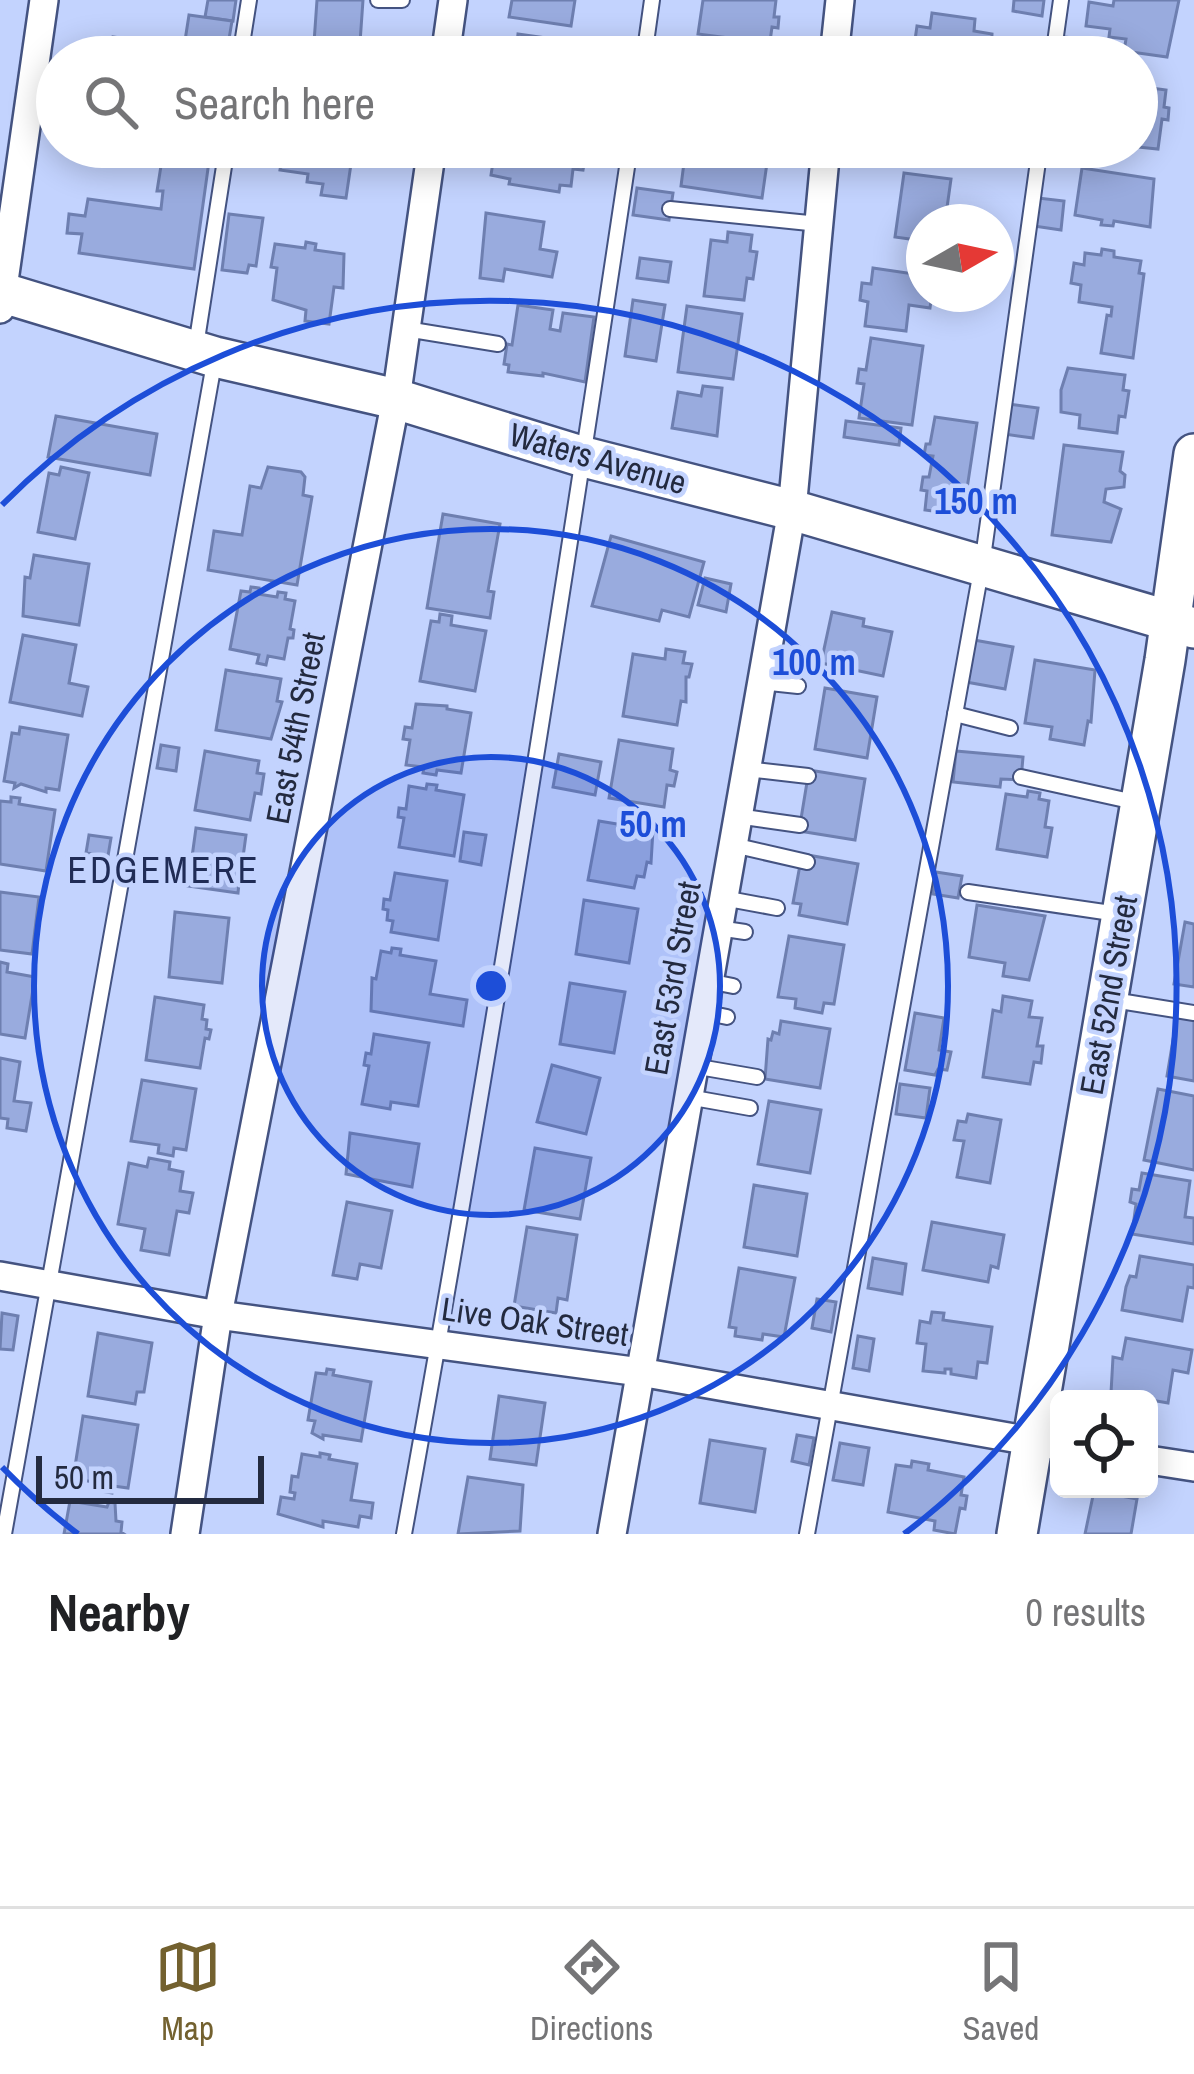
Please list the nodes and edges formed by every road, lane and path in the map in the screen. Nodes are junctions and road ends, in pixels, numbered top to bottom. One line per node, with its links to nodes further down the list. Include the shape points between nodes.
1 (44, 0): 9 (street)
2 (249, 0): 10 (lane)
3 (378, 0): 4 (lane)
4 (402, 0)
5 (453, 0): 11 (street)
6 (652, 0): 12 (lane)
7 (840, 0): 13 (street)
8 (1061, 0): 14 (lane)
9 (39, 36)
10 (243, 36)
11 (448, 36)
12 (647, 36)
13 (836, 36)
14 (1056, 36)
15 (36, 55): 23 (street)
16 (224, 168): 26 (lane)
17 (429, 168): 24 (street, East 54th Street)
18 (627, 168): 29 (lane)
19 (824, 168): 22 (street, East 53rd Street)
20 (1037, 168): 31 (lane)
21 (670, 209): 22 (lane)
22 (819, 224): 30 (street, East 53rd Street)
23 (1, 298): 26 (main road, Waters Avenue)
24 (406, 329): 25 (lane); 27 (street, East 54th Street)
25 (498, 344)
26 (205, 354): 27 (main road, Waters Avenue); 56 (lane)
27 (396, 399): 29 (main road, Waters Avenue); 57 (street, East 54th Street)
28 (1194, 454): 32 (main road, East 52nd Street)
29 (584, 457): 30 (main road, Waters Avenue); 58 (lane)
30 (792, 510): 31 (main road, Waters Avenue); 33 (street, East 53rd Street)
31 (982, 565): 32 (main road, Waters Avenue); 35 (lane)
32 (1183, 626): 40 (main road, East 52nd Street)
33 (761, 682): 34 (lane); 37 (street, East 53rd Street, via 763,734)
34 (798, 686)
35 (955, 714): 36 (lane); 60 (lane)
36 (1010, 728)
37 (746, 769): 38 (lane); 41 (street, East 53rd Street)
38 (808, 776)
39 (1021, 777): 40 (lane)
40 (1141, 803): 48 (main road, East 52nd Street)
41 (737, 816): 42 (lane); 43 (street, East 53rd Street)
42 (800, 825)
43 (733, 844): 44 (lane); 46 (street, East 53rd Street)
44 (807, 862)
45 (968, 892): 48 (lane)
46 (723, 898): 47 (lane); 51 (street, East 53rd Street, via 731,930 715,1015)
47 (777, 908)
48 (1122, 915): 49 (main road, East 52nd Street)
49 (1108, 999): 50 (lane); 61 (main road, East 52nd Street)
50 (1194, 1013)
51 (693, 1066): 52 (lane); 53 (street, East 53rd Street)
52 (757, 1077)
53 (688, 1096): 54 (lane); 59 (street, East 53rd Street)
54 (750, 1108)
55 (0, 1276): 56 (street, Live Oak Street)
56 (46, 1284): 57 (street, Live Oak Street); 64 (lane)
57 (218, 1315): 58 (street, Live Oak Street); 65 (street, East 54th Street)
58 (439, 1344): 59 (street, Live Oak Street); 66 (lane)
59 (640, 1372): 60 (street, Live Oak Street); 67 (street, East 53rd Street)
60 (830, 1406): 61 (street, Live Oak Street); 68 (lane)
61 (1046, 1444): 69 (main road, East 52nd Street)
62 (1158, 1461): 63 (street)
63 (1194, 1467)
64 (4, 1534)
65 (185, 1534)
66 (404, 1534)
67 (612, 1534)
68 (807, 1534)
69 (1017, 1534)

